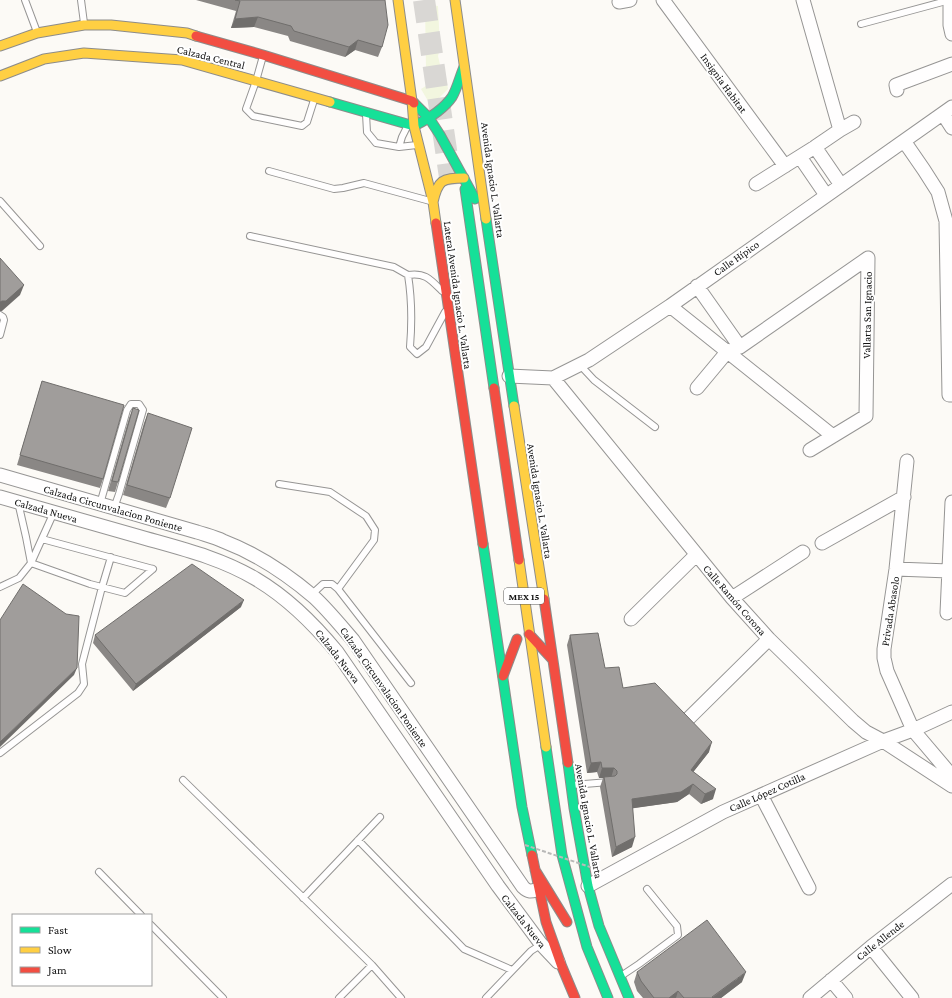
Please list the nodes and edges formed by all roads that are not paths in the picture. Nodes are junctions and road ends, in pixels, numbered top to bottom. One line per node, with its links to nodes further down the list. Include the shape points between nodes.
1 (25, 0): 10 (lane)
2 (81, 0): 8 (lane)
3 (398, 0): 20 (main road, Lateral Avenida Ignacio L. Vallarta)
4 (455, 0): 15 (main road, Avenida Ignacio L. Vallarta)
5 (663, 0): 33 (street, Insignia Habitat)
6 (803, 0): 27 (street)
7 (950, 0): 9 (lane); 11 (street)
8 (84, 24): 10 (main road, Calzada Central); 13 (main road, Calzada Central, via 187,33)
9 (861, 24)
10 (37, 33): 12 (main road, Calzada Central)
11 (952, 34)
12 (0, 46)
13 (263, 55): 17 (lane); 20 (main road, Calzada Central)
14 (952, 64): 18 (street, via 896,85)
15 (465, 66): 23 (main road, via 452,96); 42 (main road, Avenida Ignacio L. Vallarta)
16 (0, 76): 17 (main road, Calzada Central, via 44,59 84,52 110,51 182,60)
17 (256, 81): 19 (main road, Calzada Central); 19 (lane, via 246,109 253,116 302,126 307,122)
18 (897, 90)
19 (315, 98): 22 (main road, Calzada Central)
20 (412, 101): 23 (main road); 25 (main road, Lateral Avenida Ignacio L. Vallarta)
21 (947, 110): 26 (street); 28 (street, Calle Hípico)
22 (366, 113): 25 (main road, Calzada Central); 30 (lane, via 367,132 376,143)
23 (429, 118): 25 (main road); 35 (main road)
24 (854, 122): 27 (street)
25 (411, 126): 29 (main road, Lateral Avenida Ignacio L. Vallarta); 30 (lane, via 402,137)
26 (952, 128)
27 (840, 130): 31 (street)
28 (904, 141): 37 (street, Calle Hípico); 47 (street, via 938,192 946,221)
29 (418, 144): 30 (lane); 41 (main road, Lateral Avenida Ignacio L. Vallarta)
30 (399, 147)
31 (815, 147): 32 (street); 37 (street)
32 (800, 157): 33 (street); 39 (street)
33 (785, 166): 36 (street)
34 (269, 171): 41 (lane, via 334,189 364,183)
35 (464, 178): 41 (main road, via 450,178 439,183); 42 (main road)
36 (756, 184)
37 (841, 185): 39 (street, Calle Hípico)
38 (465, 188): 91 (main road, MEX 15)
39 (826, 195): 46 (street, Calle Hípico)
40 (0, 201): 44 (lane)
41 (433, 202): 48 (main road, Lateral Avenida Ignacio L. Vallarta)
42 (486, 220): 57 (main road, Avenida Ignacio L. Vallarta)
43 (250, 236): 45 (lane, via 394,267)
44 (40, 246)
45 (408, 275): 48 (lane, via 417,274 430,279); 49 (lane, via 412,328 410,347 417,354 426,347)
46 (697, 286): 50 (street, Calle Hípico); 54 (street)
47 (947, 289): 51 (street); 60 (street)
48 (446, 295): 49 (main road, Lateral Avenida Ignacio L. Vallarta)
49 (448, 306): 95 (main road, Lateral Avenida Ignacio L. Vallarta)
50 (670, 306): 55 (street); 56 (street, Calle Hípico)
51 (952, 308)
52 (0, 315): 53 (lane, via 4,320)
53 (0, 335)
54 (740, 347): 55 (street, Vallarta San Ignacio); 62 (street, Vallarta San Ignacio, via 868,258 866,416)
55 (727, 352): 59 (street, Vallarta San Ignacio); 62 (street)
56 (580, 365): 58 (street, Calle Hípico); 61 (lane, via 594,380)
57 (509, 376): 58 (street, Calle Hípico); 94 (main road, Avenida Ignacio L. Vallarta)
58 (553, 378): 77 (street, Calle Ramón Corona)
59 (697, 388)
60 (952, 395)
61 (655, 427)
62 (833, 436): 63 (street, Vallarta San Ignacio)
63 (810, 450)
64 (907, 461): 68 (street, Privada Abasolo)
65 (0, 475): 71 (street, Calzada Circunvalacion Poniente)
66 (279, 484): 84 (lane, via 330,492 366,516 375,530 374,540)
67 (0, 497): 69 (street, Calzada Nueva)
68 (904, 497): 75 (street); 80 (street, Privada Abasolo)
69 (18, 502): 73 (street, Calzada Nueva); 79 (lane)
70 (952, 502): 81 (street)
71 (100, 504): 72 (street, Calzada Circunvalacion Poniente); 72 (lane, via 127,410 131,404 139,404 143,410)
72 (114, 508): 85 (street, Calzada Circunvalacion Poniente, via 229,543 267,562)
73 (54, 512): 74 (lane); 90 (street, Calzada Nueva, via 216,559 238,569 282,596)
74 (42, 539): 78 (lane); 79 (lane)
75 (822, 543)
76 (804, 552): 86 (street)
77 (696, 555): 86 (street, Calle Ramón Corona); 89 (street)
78 (111, 557): 83 (lane); 83 (lane, via 154,569 125,593)
79 (31, 563): 82 (lane, via 19,578); 83 (lane)
80 (896, 569): 81 (street, Privada Abasolo); 99 (street, Privada Abasolo, via 884,658)
81 (949, 571): 87 (street)
82 (0, 587)
83 (102, 587): 101 (lane, via 82,664 84,684 78,693)
84 (338, 589): 85 (lane, via 332,584 323,584); 96 (lane)
85 (311, 595): 88 (street, Calzada Circunvalacion Poniente)
86 (732, 598): 92 (street, Calle Ramón Corona)
87 (947, 613)
88 (334, 617): 90 (street); 105 (street, Calzada Circunvalacion Poniente, via 372,666)
89 (631, 619)
90 (322, 634): 109 (street, Calzada Nueva, via 355,677)
91 (529, 634): 94 (main road); 135 (main road, MEX 15, via 562,855 587,947)
92 (769, 638): 98 (street); 100 (street, Calle Ramón Corona, via 853,721)
93 (520, 654): 95 (main road, via 517,635)
94 (553, 660): 106 (main road, Avenida Ignacio L. Vallarta)
95 (503, 676): 112 (main road, via 522,807)
96 (411, 683)
97 (952, 712): 99 (street, Calle López Cotilla)
98 (689, 718)
99 (913, 730): 100 (street, Calle López Cotilla); 102 (street, Privada Abasolo)
100 (883, 741): 107 (street, Calle Ramón Corona); 108 (street, Calle López Cotilla)
101 (0, 753)
102 (952, 776)
103 (183, 780): 120 (lane)
104 (609, 782): 106 (lane)
105 (452, 784): 109 (street); 117 (street, Calzada Circunvalacion Poniente, via 523,887 527,891)
106 (570, 786): 115 (main road, Avenida Ignacio L. Vallarta)
107 (952, 786)
108 (761, 794): 115 (street, Calle López Cotilla, via 722,812); 116 (street)
109 (435, 795): 123 (street, Calzada Nueva, via 498,886)
110 (380, 817): 111 (lane)
111 (358, 840): 120 (lane); 127 (lane, via 464,949)
112 (535, 870): 117 (main road); 119 (main road, via 568,926)
113 (99, 872): 121 (lane)
114 (952, 884): 124 (street, Calle Allende)
115 (588, 886): 128 (main road, Avenida Ignacio L. Vallarta, via 599,926)
116 (809, 888)
117 (539, 889): 123 (main road, via 546,922)
118 (647, 889): 128 (lane, via 676,926 678,935)
119 (559, 891)
120 (303, 898): 125 (lane)
121 (140, 914)
122 (152, 926): 131 (lane)
123 (546, 941): 126 (street, Calzada Nueva); 127 (lane, via 530,951)
124 (871, 947): 129 (street, Calle Allende); 139 (street)
125 (372, 965): 132 (lane); 133 (lane)
126 (562, 967): 130 (main road)
127 (512, 970): 134 (lane)
128 (620, 977): 136 (main road, Avenida Ignacio L. Vallarta)
129 (831, 980): 137 (street, Calle Allende); 138 (street)
130 (572, 997)
131 (223, 998)
132 (339, 998)
133 (401, 998)
134 (486, 998)
135 (608, 998)
136 (630, 998)
137 (810, 998)
138 (846, 998)
139 (912, 998)

